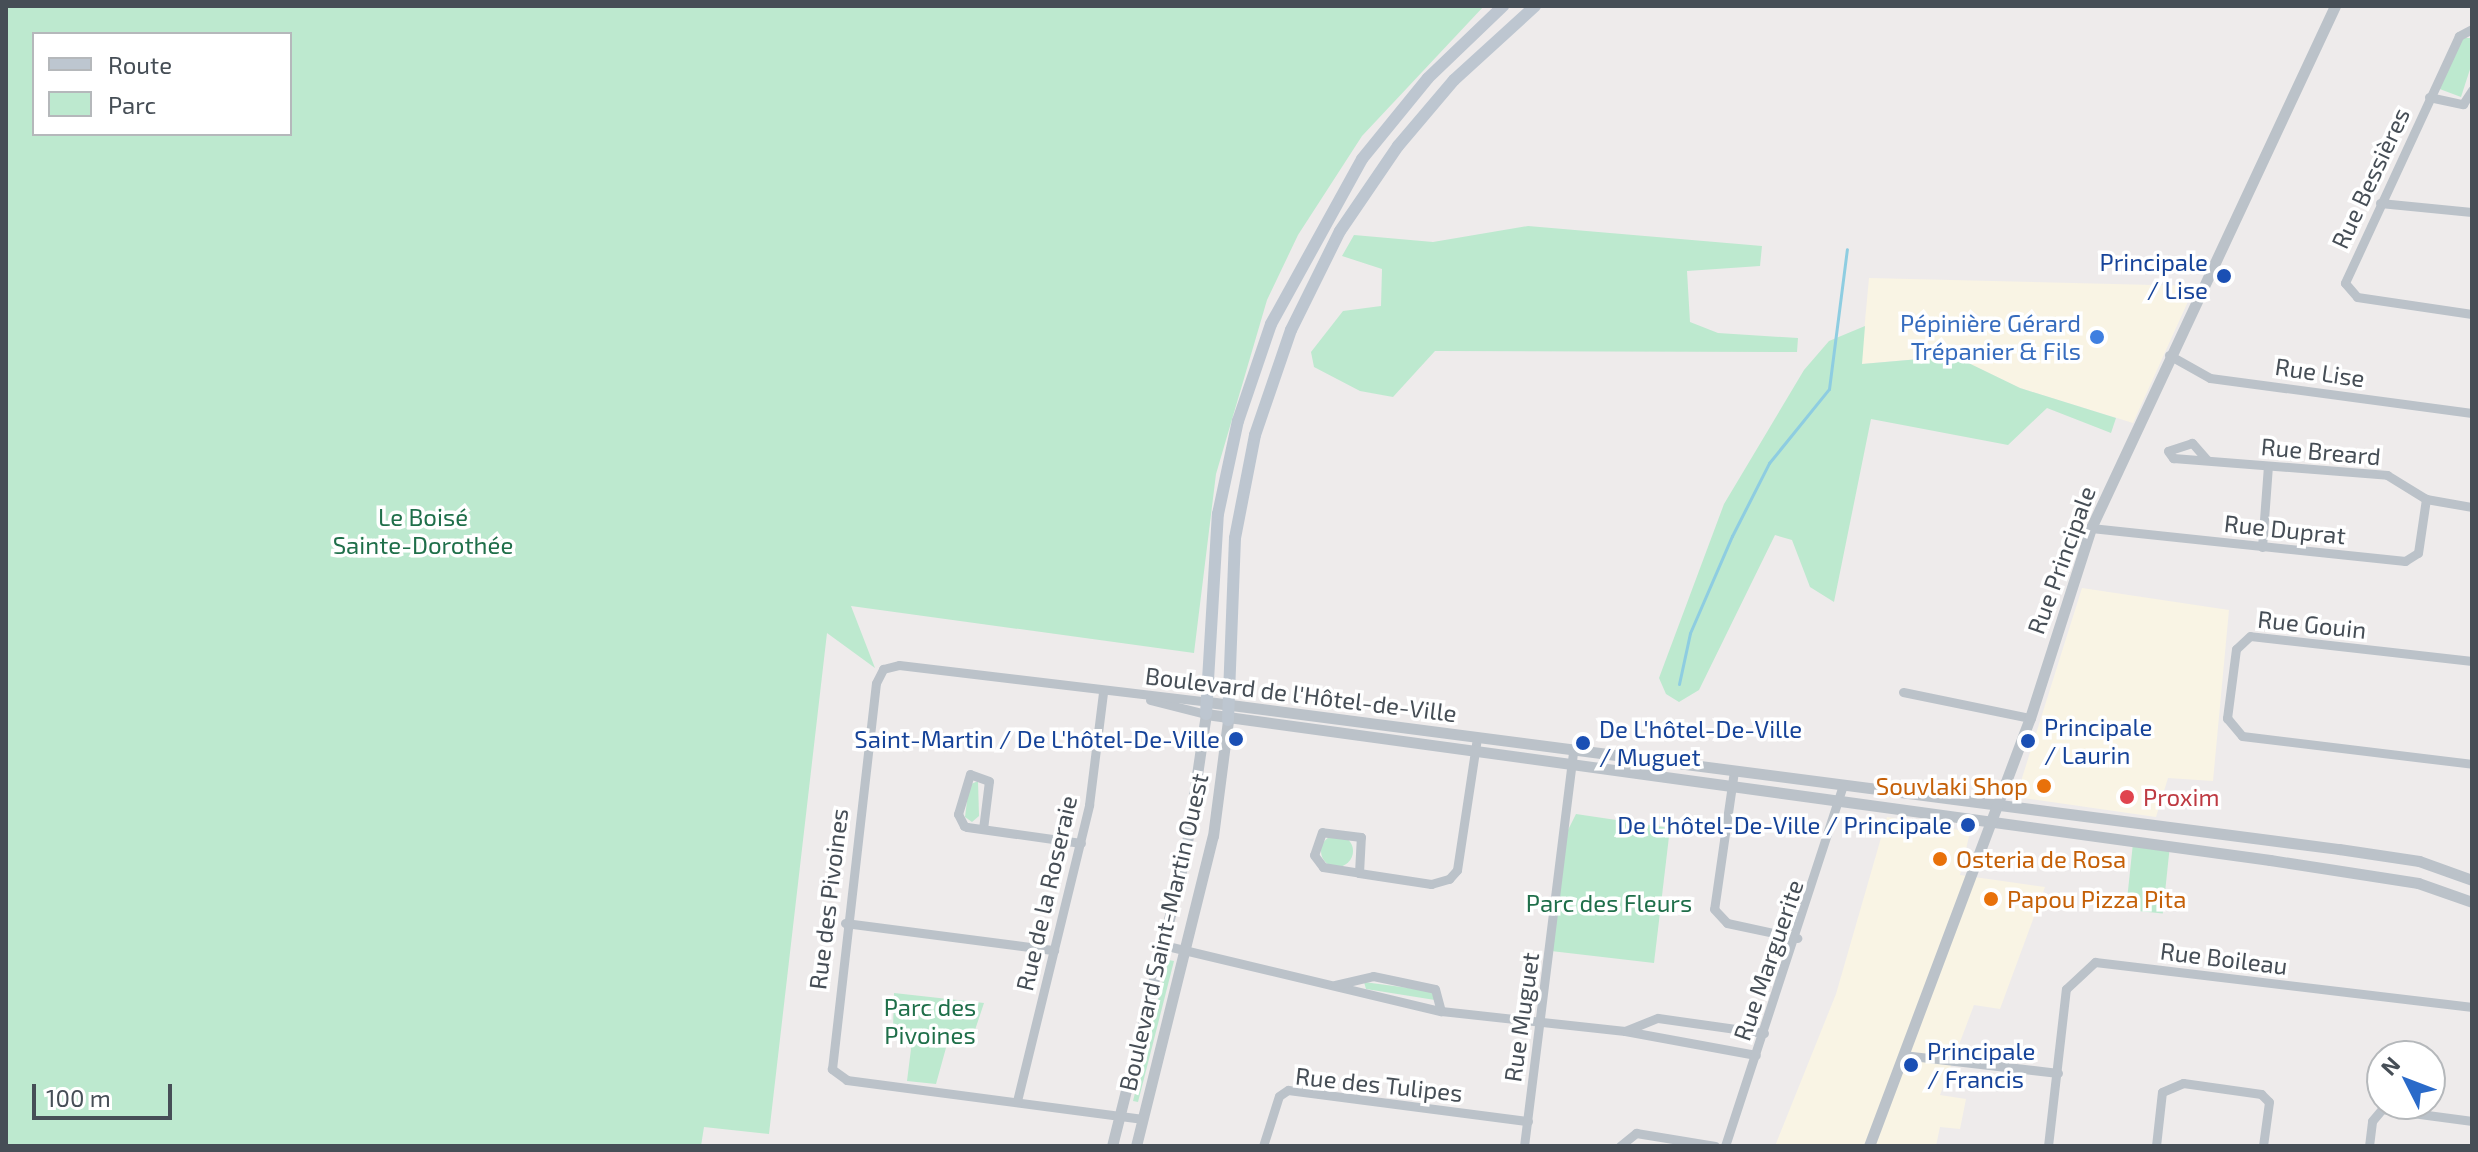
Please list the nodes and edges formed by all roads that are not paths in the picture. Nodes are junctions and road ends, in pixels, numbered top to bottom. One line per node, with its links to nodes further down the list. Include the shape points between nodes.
1 (1503, 6): 22 (main road, Boulevard Saint-Martin Ouest, via 1428,78 1362,159 1271,324 1219,504)
2 (1535, 6): 23 (main road, Boulevard Saint-Martin Ouest, via 1405,137 1340,231 1297,317 1259,421 1237,524)
3 (2335, 6): 10 (street, Rue Principale)
4 (2472, 29): 6 (street, Rue Bessières, via 2459,36)
5 (2472, 90): 6 (street, Rue Bessières, via 2463,104)
6 (2429, 97): 7 (street, Rue Bessières)
7 (2380, 203): 8 (street); 9 (street, Rue Bessières, via 2347,274 2348,291)
8 (2472, 212)
9 (2472, 314)
10 (2169, 355): 11 (street, Rue Lise, via 2210,378); 16 (street, Rue Principale)
11 (2472, 413)
12 (2207, 460): 13 (street, Rue Breard)
13 (2268, 466): 14 (street, Rue Breard, via 2387,475); 17 (street)
14 (2426, 499): 15 (street, Rue Breard); 17 (street, Rue Duprat, via 2414,559)
15 (2472, 507)
16 (2091, 528): 17 (street, Rue Duprat); 24 (street, Rue Principale)
17 (2262, 547)
18 (2472, 661): 29 (street, Rue Gouin, via 2242,638 2231,729)
19 (1103, 692): 21 (street, Rue des Pivoines); 41 (street, Rue de la Roseraie); 45 (street, Rue des Pivoines, via 899,665 883,669)
20 (1903, 692): 24 (street)
21 (1131, 695): 22 (street, Boulevard de l'Hôtel-de-Ville)
22 (1207, 708): 23 (street, Boulevard de l'Hôtel-de-Ville); 47 (street, Boulevard Saint-Martin Ouest, via 1194,811)
23 (1229, 713): 25 (street, Boulevard de l'Hôtel-de-Ville); 27 (street, Boulevard de l'Hôtel-de-Ville); 49 (street, Boulevard Saint-Martin Ouest, via 1213,836)
24 (2030, 718): 34 (street, Rue Principale)
25 (1477, 738): 26 (street, Boulevard de l'Hôtel-de-Ville); 27 (street)
26 (1573, 751): 28 (street, Rue Muguet); 30 (street, Boulevard de l'Hôtel-de-Ville)
27 (1475, 752): 28 (street, Boulevard de l'Hôtel-de-Ville); 42 (street, via 1457,870 1449,879 1431,884)
28 (1571, 764): 31 (street, Boulevard de l'Hôtel-de-Ville); 53 (street, Rue Muguet)
29 (2472, 764)
30 (1734, 771): 31 (street); 32 (street, Boulevard de l'Hôtel-de-Ville)
31 (1731, 785): 33 (street, Boulevard de l'Hôtel-de-Ville); 46 (street, via 1714,909 1727,923)
32 (1843, 785): 33 (street, Rue Marguerite); 34 (street, Boulevard de l'Hôtel-de-Ville)
33 (1841, 799): 37 (street, Boulevard de l'Hôtel-de-Ville); 46 (street, Rue Marguerite)
34 (1997, 808): 35 (street, Boulevard de l'Hôtel-de-Ville); 37 (street, Rue Principale)
35 (2085, 819): 36 (street, Boulevard de l'Hôtel-de-Ville); 39 (street)
36 (2118, 822): 40 (street); 43 (street, Boulevard de l'Hôtel-de-Ville, via 2419,861)
37 (1991, 824): 39 (street, Boulevard de l'Hôtel-de-Ville); 57 (street, Rue Principale)
38 (983, 829): 38 (street, via 989,781 970,774 958,818); 41 (street)
39 (2081, 837): 40 (street, Boulevard de l'Hôtel-de-Ville)
40 (2116, 840): 44 (street, Boulevard de l'Hôtel-de-Ville, via 2418,883)
41 (1081, 843): 48 (street, Rue de la Roseraie)
42 (1359, 873): 42 (street, via 1361,837 1322,832 1317,862)
43 (2472, 880)
44 (2472, 902)
45 (845, 923): 48 (street); 59 (street, Rue des Pivoines, via 829,1058 835,1073 847,1080)
46 (1797, 938): 55 (street, Rue Marguerite)
47 (1163, 945): 49 (street); 60 (street, Boulevard Saint-Martin Ouest)
48 (1054, 950): 59 (street, Rue de la Roseraie)
49 (1185, 950): 50 (street); 61 (street, Boulevard Saint-Martin Ouest)
50 (1333, 986): 52 (street); 52 (street, via 1373,976 1435,989)
51 (2472, 1007): 58 (street, Rue Boileau, via 2095,962 2066,989)
52 (1441, 1011): 53 (street)
53 (1541, 1024): 54 (street); 62 (street, Rue Muguet)
54 (1625, 1031): 55 (street, via 1658,1018); 56 (street)
55 (1764, 1033): 56 (street, Rue Marguerite)
56 (1756, 1055): 70 (street, Rue Marguerite)
57 (1903, 1055): 58 (street); 71 (street, Rue Principale)
58 (2058, 1073): 72 (street, Rue Boileau)
59 (1017, 1101): 60 (street, Rue des Pivoines)
60 (1121, 1115): 61 (street, Rue des Pivoines); 64 (street, Boulevard Saint-Martin Ouest)
61 (1143, 1119): 65 (street, Boulevard Saint-Martin Ouest)
62 (1528, 1121): 66 (street, Rue des Tulipes, via 1288,1090 1279,1096); 67 (street, Rue Muguet)
63 (2472, 1121): 75 (street, via 2382,1109 2372,1121)
64 (1112, 1146)
65 (1136, 1146)
66 (1263, 1146)
67 (1524, 1146)
68 (1620, 1146): 69 (street, via 1636,1133)
69 (1715, 1146)
70 (1725, 1146)
71 (1869, 1146)
72 (2048, 1146)
73 (2156, 1146): 74 (street, via 2162,1092 2183,1083 2261,1094 2269,1102)
74 (2263, 1146)
75 (2369, 1146)

